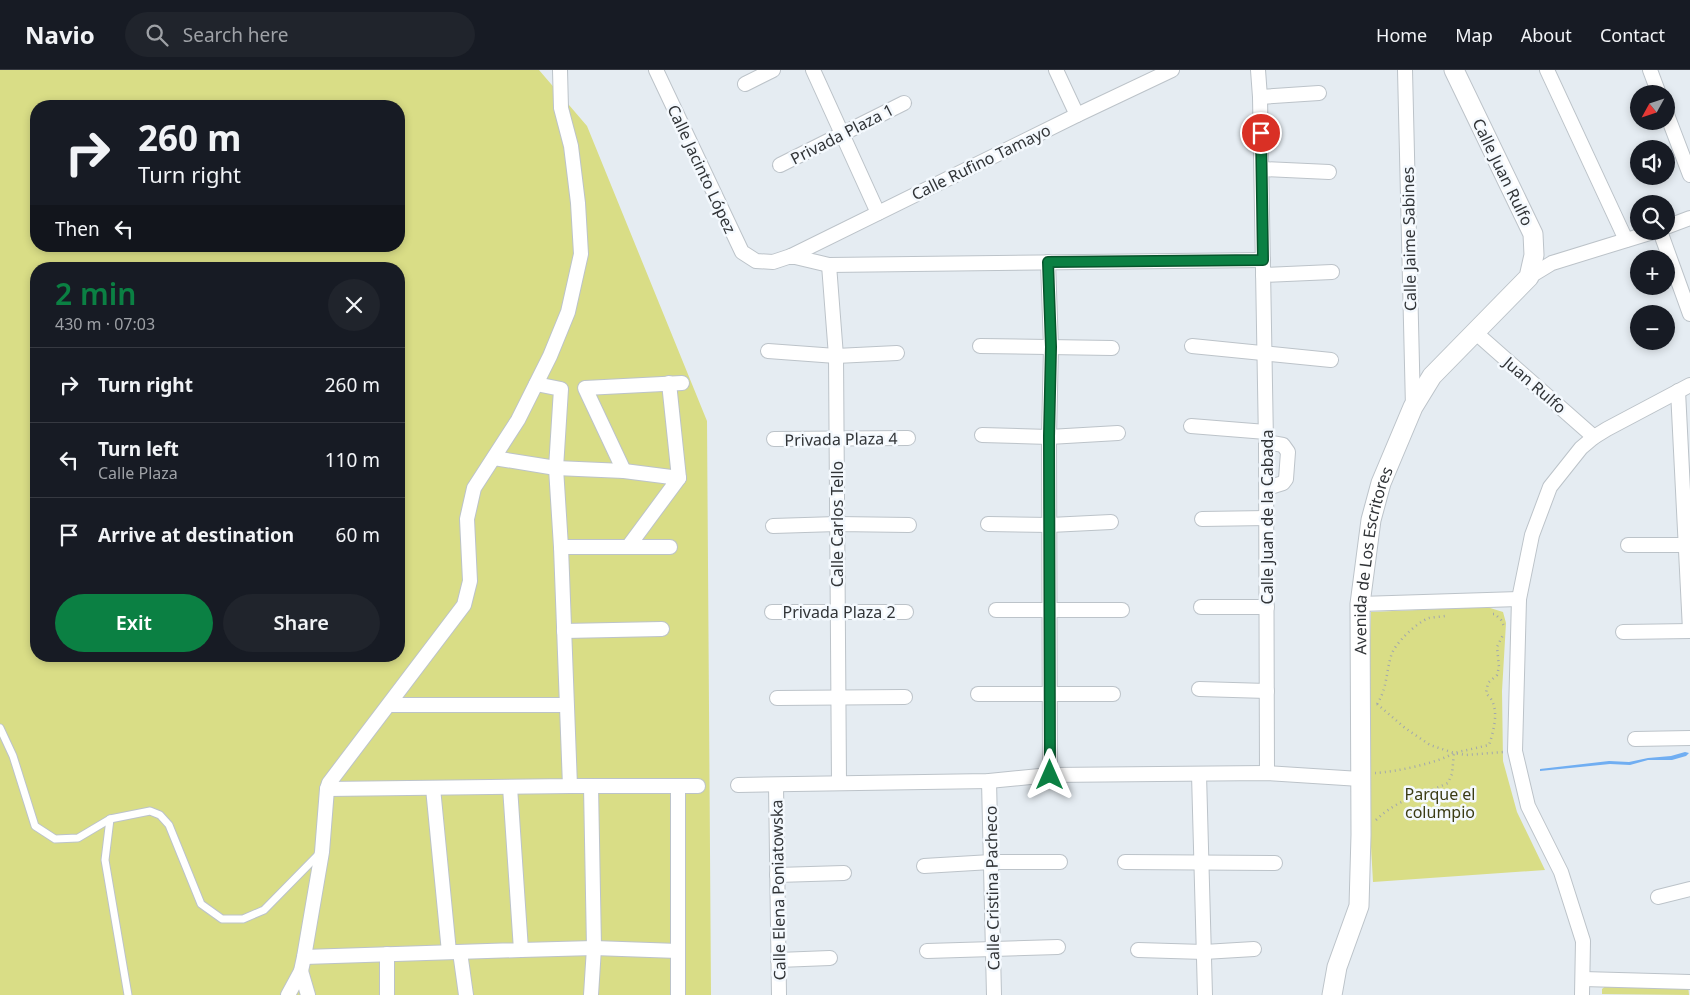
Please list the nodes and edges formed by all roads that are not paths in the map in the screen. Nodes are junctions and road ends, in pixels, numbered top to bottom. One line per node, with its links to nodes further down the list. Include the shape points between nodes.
1 (560, 70): 48 (street, via 561,108 571,146 578,203 580,254 568,312)
2 (656, 70): 30 (street, Calle Jacinto López, via 742,252 756,261 773,262)
3 (773, 70): 12 (street)
4 (814, 70): 19 (street)
5 (1056, 70): 17 (street)
6 (1172, 70): 17 (street, Calle Rufino Tamayo)
7 (1258, 70): 15 (street, Calle Juan de la Cabada)
8 (1406, 70): 52 (street, Calle Jaime Sabines)
9 (1454, 70): 36 (main road, Calle Juan Rulfo, via 1533,234 1534,256)
10 (1547, 70): 28 (street)
11 (1650, 70): 13 (street)
12 (745, 84)
13 (1656, 85)
14 (1319, 93): 15 (street)
15 (1260, 97): 21 (street, Calle Juan de la Cabada)
16 (904, 103): 19 (street, Privada Plaza 1)
17 (1077, 115): 24 (street, Calle Rufino Tamayo)
18 (1673, 130): 23 (street)
19 (842, 134): 20 (street, Privada Plaza 1); 24 (street)
20 (780, 165)
21 (1262, 169): 22 (street); 31 (street, Calle Juan de la Cabada)
22 (1329, 172)
23 (1690, 175)
24 (878, 213): 30 (street, Calle Rufino Tamayo)
25 (1690, 218): 26 (street)
26 (1675, 224)
27 (1630, 239): 28 (street, Avenida de Los Escritores)
28 (1626, 240): 36 (street, Avenida de Los Escritores, via 1552,263)
29 (1663, 240): 37 (street)
30 (791, 256): 33 (street)
31 (1263, 260): 32 (street); 35 (street, Calle Juan de la Cabada)
32 (1048, 262): 33 (street); 41 (street)
33 (829, 265): 46 (street, Calle Carlos Tello)
34 (1332, 272): 35 (street)
35 (1263, 275): 45 (street, Calle Juan de la Cabada)
36 (1529, 277): 38 (main road, Avenida de Los Escritores)
37 (1690, 314)
38 (1476, 333): 52 (main road, Avenida de Los Escritores, via 1432,376); 58 (street, Juan Rulfo)
39 (980, 346): 41 (street)
40 (1192, 346): 45 (street)
41 (1051, 347): 42 (street); 56 (street)
42 (1112, 348)
43 (768, 351): 46 (street)
44 (897, 353): 46 (street)
45 (1265, 354): 47 (street); 57 (street, Calle Juan de la Cabada)
46 (836, 356): 61 (street, Calle Carlos Tello)
47 (1331, 360)
48 (536, 384): 51 (street); 62 (street)
49 (585, 388): 51 (street); 64 (street); 66 (street, via 676,383)
50 (1684, 388): 58 (street); 65 (street)
51 (561, 389): 63 (street)
52 (1413, 407): 82 (main road, Avenida de Los Escritores, via 1381,483 1372,520)
53 (1191, 426): 57 (street)
54 (1118, 433): 56 (street)
55 (982, 435): 56 (street)
56 (1049, 436): 74 (street)
57 (1266, 437): 67 (street, Calle Juan de la Cabada); 67 (street, via 1283,445 1288,452 1286,479)
58 (1594, 437): 81 (street, via 1550,487 1532,535)
59 (908, 438): 61 (street, Privada Plaza 4)
60 (774, 439): 61 (street, Privada Plaza 4)
61 (837, 440): 71 (street, Calle Carlos Tello)
62 (494, 458): 63 (street); 103 (street, via 474,488 467,520 470,581 464,605)
63 (556, 468): 64 (street); 78 (street)
64 (624, 471): 66 (street)
65 (1686, 476): 77 (street)
66 (679, 478): 79 (street)
67 (1267, 488): 68 (street, Calle Juan de la Cabada)
68 (1267, 518): 69 (street); 84 (street, Calle Juan de la Cabada)
69 (1202, 519)
70 (1112, 522): 74 (street)
71 (837, 524): 73 (street); 75 (street); 89 (street, Calle Carlos Tello)
72 (988, 524): 74 (street)
73 (909, 525)
74 (1050, 525): 87 (street)
75 (773, 526)
76 (1628, 545): 77 (street)
77 (1688, 545): 93 (street)
78 (561, 547): 79 (street); 92 (street)
79 (628, 547): 80 (street)
80 (670, 547)
81 (1518, 599): 82 (street); 149 (street, via 1515,751 1528,806 1561,872 1583,941)
82 (1360, 604): 111 (main road, Avenida de Los Escritores, via 1369,706)
83 (1201, 607): 84 (street)
84 (1267, 607): 96 (street, Calle Juan de la Cabada)
85 (996, 610): 87 (street)
86 (1122, 610): 87 (street)
87 (1050, 611): 98 (street)
88 (772, 612): 89 (street, Privada Plaza 2)
89 (838, 612): 90 (street, Privada Plaza 2); 100 (street, Calle Carlos Tello)
90 (906, 612)
91 (662, 629): 92 (street)
92 (564, 631): 104 (street)
93 (1690, 631): 94 (street)
94 (1623, 632)
95 (1199, 689): 96 (street)
96 (1267, 691): 108 (street, Calle Juan de la Cabada)
97 (978, 694): 98 (street)
98 (1050, 694): 99 (street); 110 (street)
99 (1113, 694)
100 (837, 697): 101 (street); 102 (street); 113 (street, Calle Carlos Tello)
101 (905, 697)
102 (777, 698)
103 (389, 705): 104 (street); 122 (street)
104 (566, 705): 116 (street)
105 (0, 728): 123 (lane, via 13,756 35,826 55,839 78,838)
106 (1690, 738): 107 (street)
107 (1636, 739)
108 (1267, 773): 109 (street); 111 (street)
109 (1199, 774): 110 (street); 128 (street)
110 (1050, 775): 112 (street)
111 (1360, 777): 161 (main road, Avenida de Los Escritores, via 1359,906 1337,967)
112 (989, 781): 113 (street); 125 (street, Calle Cristina Pacheco)
113 (839, 783): 115 (street)
114 (738, 785): 115 (street)
115 (776, 785): 132 (street, Calle Elena Poniatowska)
116 (570, 786): 117 (street); 120 (street)
117 (591, 786): 118 (street); 136 (street)
118 (678, 786): 119 (street); 141 (street)
119 (698, 786)
120 (510, 787): 121 (street); 138 (street)
121 (434, 788): 122 (street); 143 (street)
122 (327, 789): 124 (street)
123 (110, 819): 124 (lane, via 150,811 160,815 169,825 201,904 222,919 243,918 264,910); 151 (lane, via 105,860)
124 (322, 852): 148 (street)
125 (991, 862): 126 (street); 130 (street); 139 (street, Calle Cristina Pacheco)
126 (1060, 862)
127 (1125, 862): 128 (street)
128 (1201, 863): 129 (street); 144 (street)
129 (1275, 863)
130 (924, 866)
131 (844, 873): 132 (street)
132 (777, 875): 147 (street, Calle Elena Poniatowska)
133 (1690, 889): 134 (street)
134 (1658, 897)
135 (1058, 947): 139 (street)
136 (594, 948): 138 (street); 141 (street); 156 (street)
137 (1254, 949): 144 (street)
138 (521, 950): 143 (street)
139 (993, 950): 142 (street); 159 (street, Calle Cristina Pacheco)
140 (1138, 950): 144 (street)
141 (678, 951): 157 (street)
142 (927, 951)
143 (454, 952): 145 (street); 155 (street)
144 (1204, 952): 160 (street)
145 (387, 954): 148 (street); 154 (street)
146 (830, 958): 147 (street)
147 (778, 960): 158 (street, Calle Elena Poniatowska)
148 (303, 964): 152 (street); 153 (street)
149 (1583, 979): 150 (street); 162 (street)
150 (1690, 982)
151 (128, 995)
152 (288, 995)
153 (308, 995)
154 (387, 995)
155 (466, 995)
156 (591, 995)
157 (678, 995)
158 (779, 995)
159 (994, 995)
160 (1205, 995)
161 (1332, 995)
162 (1582, 995)

